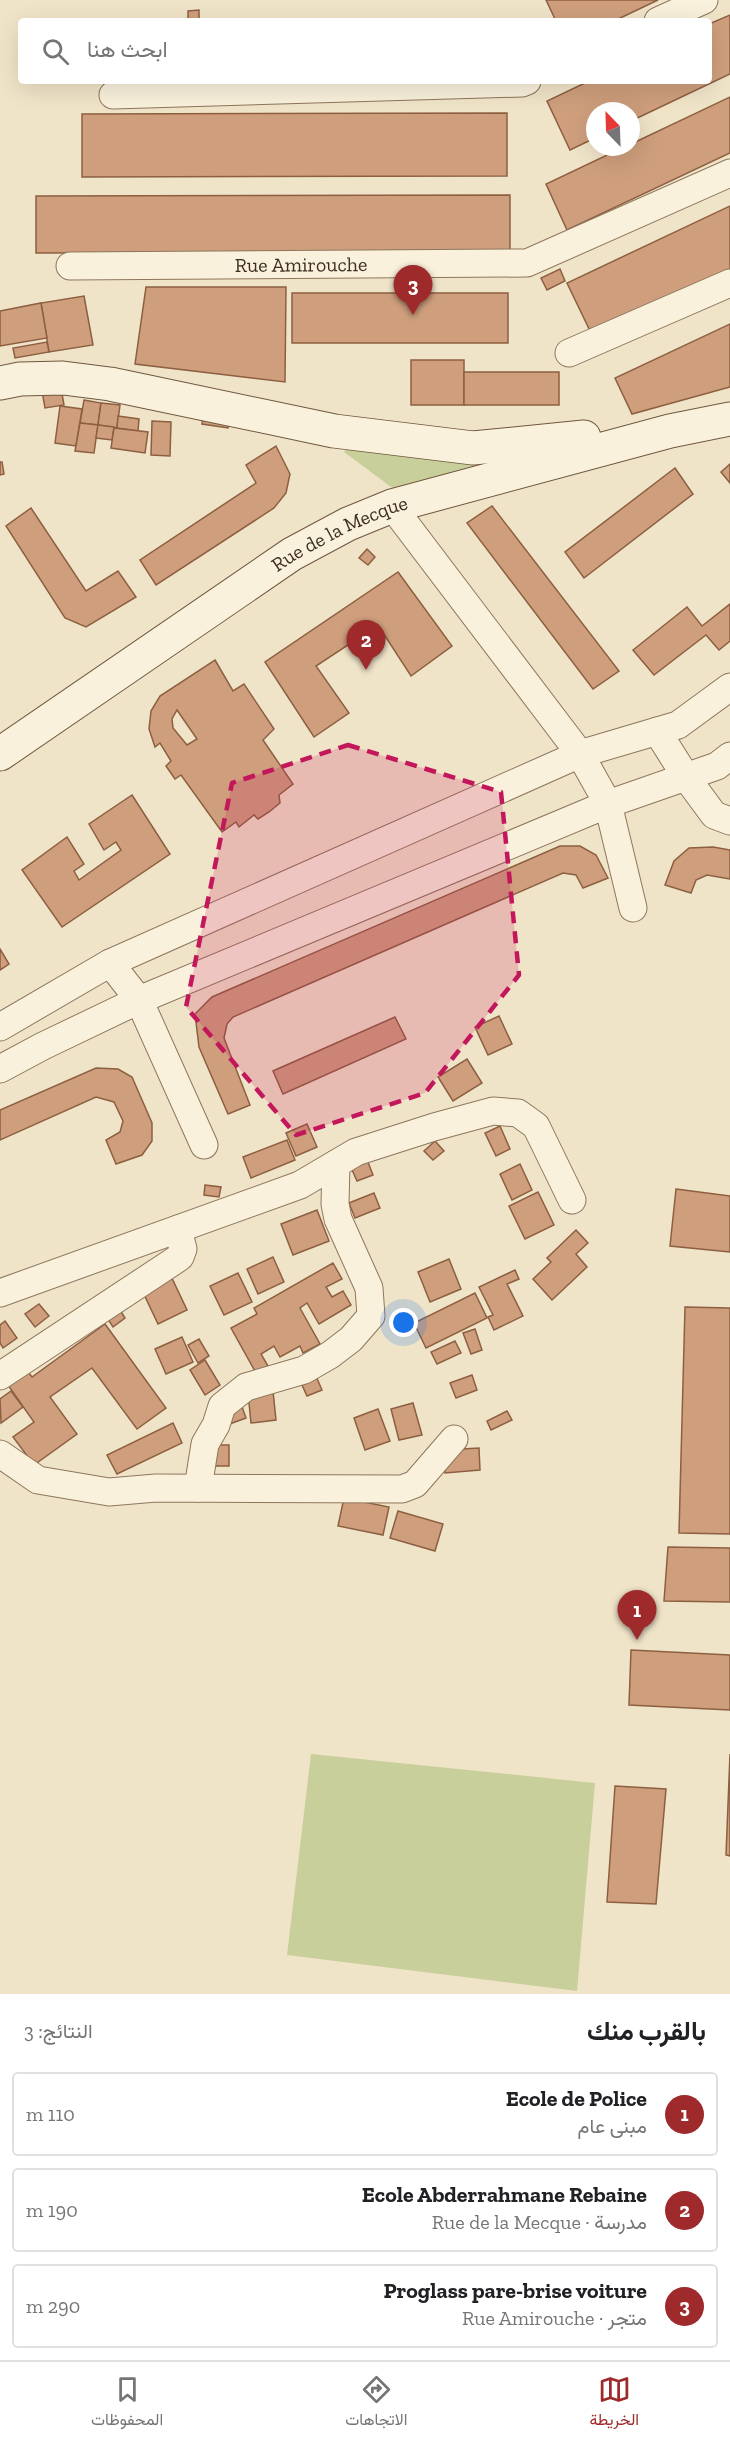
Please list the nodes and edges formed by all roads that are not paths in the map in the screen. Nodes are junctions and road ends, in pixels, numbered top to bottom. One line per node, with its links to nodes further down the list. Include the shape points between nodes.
1 (704, 0): 2 (street)
2 (665, 18)
3 (485, 84): 4 (street)
4 (113, 94)
5 (730, 173): 6 (street, Rue Amirouche, via 527,263)
6 (70, 266)
7 (730, 283): 8 (street)
8 (569, 353)
9 (0, 382): 11 (street, via 63,378 110,384 334,431 473,448)
10 (730, 419): 11 (street, Rue de la Mecque)
11 (670, 430): 12 (street, Rue de la Mecque)
12 (392, 506): 15 (street, Rue de la Mecque, via 348,524 292,555); 16 (street)
13 (730, 687): 14 (street, via 678,726)
14 (657, 730): 16 (street); 18 (street)
15 (0, 754)
16 (580, 754): 19 (street); 22 (street)
17 (730, 756): 18 (street, via 717,766)
18 (686, 777): 19 (street); 20 (street, via 714,815)
19 (608, 804): 21 (street); 23 (street)
20 (730, 821)
21 (633, 908)
22 (110, 963): 23 (street); 24 (street)
23 (138, 1000): 25 (street); 26 (street)
24 (0, 1027)
25 (0, 1069)
26 (204, 1145)
27 (336, 1164): 28 (street, via 356,1152 434,1127 493,1111 518,1113 537,1126); 29 (street, via 300,1185); 34 (street, via 338,1219 369,1288 371,1316 330,1355 304,1370 246,1387 222,1406 205,1444)
28 (572, 1200)
29 (178, 1229): 30 (street); 31 (street, via 183,1249 180,1257)
30 (0, 1293)
31 (0, 1376)
32 (454, 1439): 34 (street, via 415,1484 402,1489)
33 (0, 1454): 34 (street, via 38,1480 109,1492)
34 (198, 1488)

